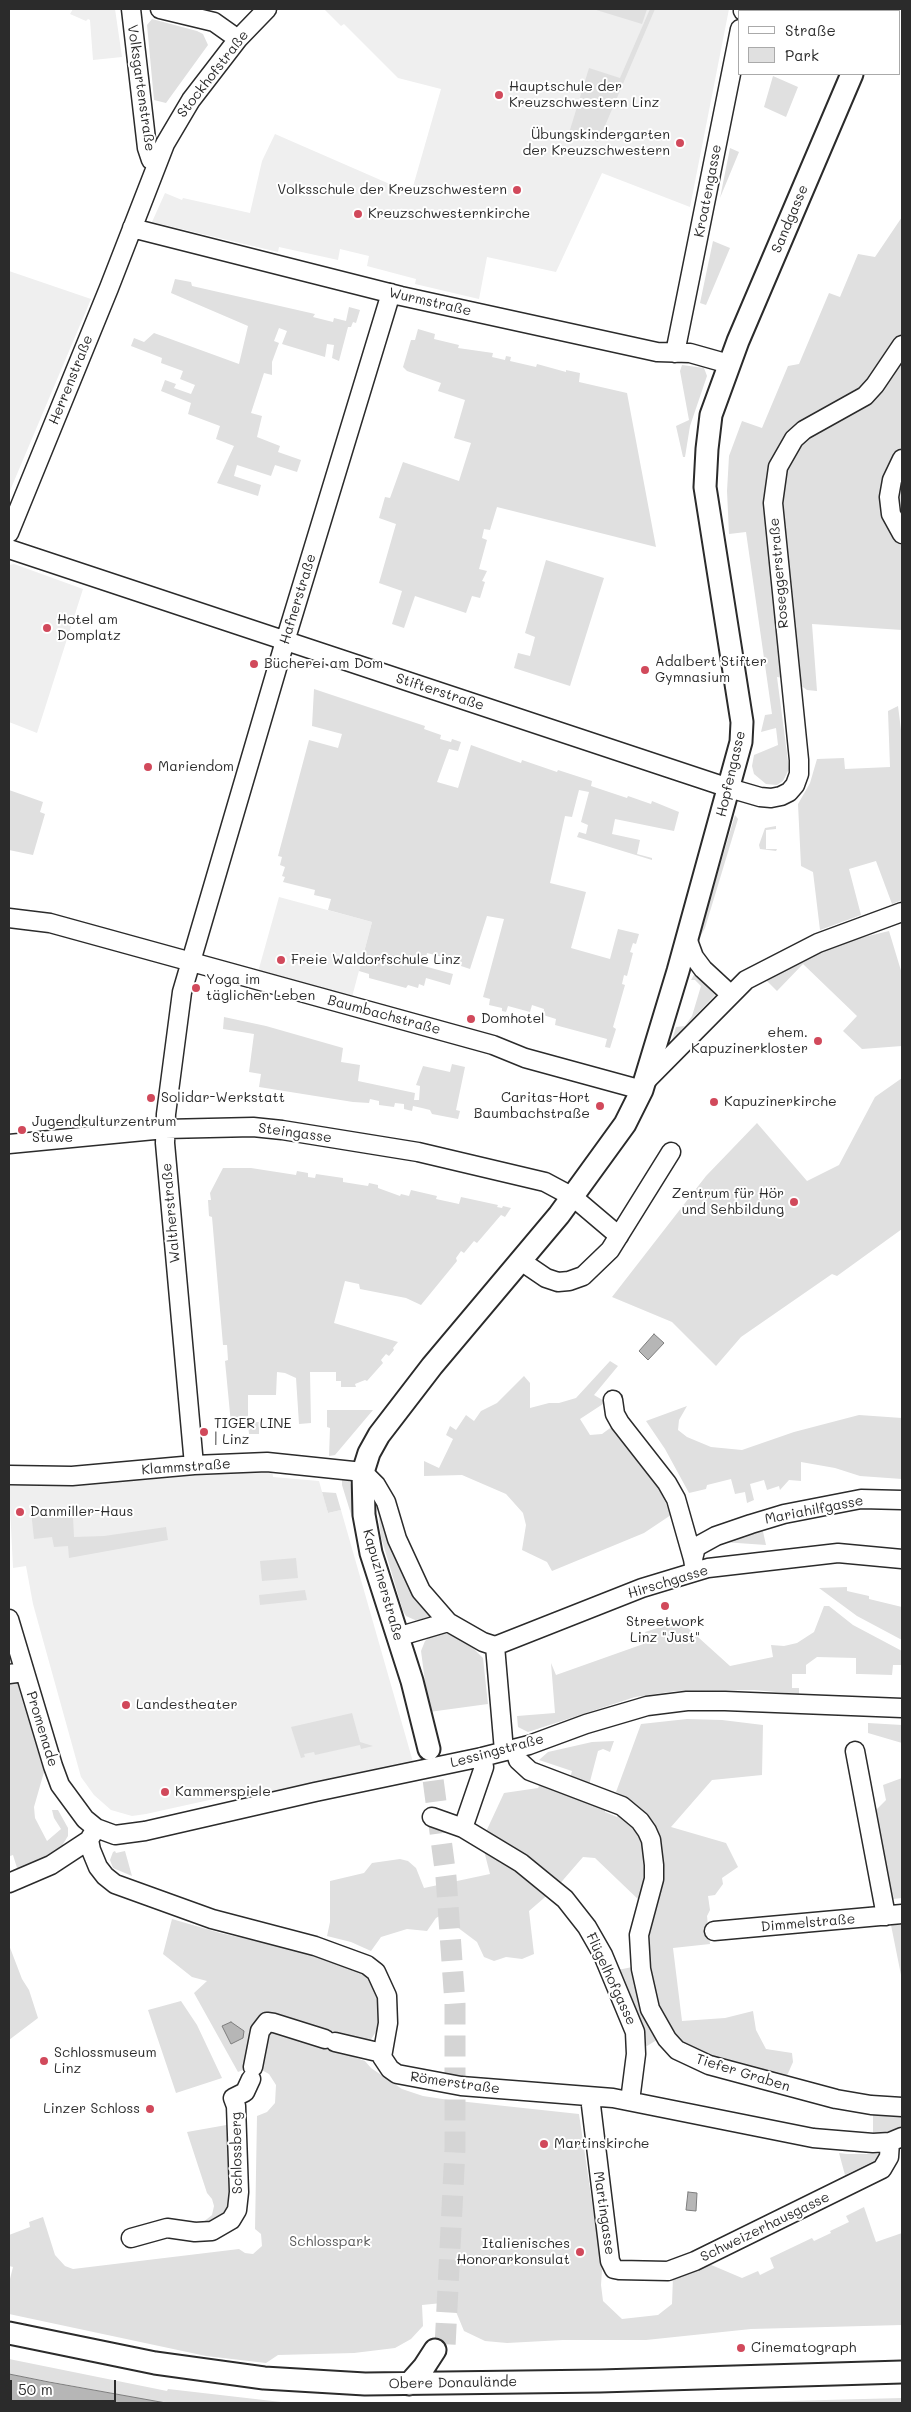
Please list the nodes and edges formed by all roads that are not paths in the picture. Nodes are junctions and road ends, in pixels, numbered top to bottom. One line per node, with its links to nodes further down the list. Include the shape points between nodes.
1 (131, 9): 7 (street, Volksgartenstraße, via 147,148 151,160)
2 (160, 9): 4 (street, via 214,22)
3 (267, 9): 4 (street, Stockhofstraße)
4 (238, 39): 7 (street, Stockhofstraße, via 191,100)
5 (738, 40): 11 (street, Kroatengasse)
6 (852, 75): 12 (main road, Sandgasse)
7 (157, 163): 8 (street, Stockhofstraße)
8 (132, 228): 9 (street, Wurmstraße); 14 (street, Herrenstraße)
9 (391, 293): 11 (street, Wurmstraße, via 657,352); 17 (street, Hafnerstraße)
10 (902, 346): 18 (street, Roseggerstraße, via 865,396 804,430 794,439 778,467 773,502 798,774 789,792 771,798)
11 (675, 352): 12 (street, Wurmstraße, via 701,355)
12 (729, 364): 18 (main road, Hopfengasse, via 708,433 705,487 742,722 741,742)
13 (902, 460): 15 (street, via 892,480 889,497 891,514)
14 (9, 533)
15 (902, 534)
16 (9, 549): 17 (street, Stifterstraße)
17 (284, 641): 18 (street, Stifterstraße); 22 (street, Hafnerstraße)
18 (729, 788): 21 (main road, Hopfengasse)
19 (902, 912): 23 (street, Kapuzinerstraße, via 818,943 746,980)
20 (9, 918): 22 (street, Baumbachstraße, via 50,923)
21 (687, 938): 23 (street, via 703,969); 24 (main road, Hopfengasse)
22 (189, 962): 25 (street, Baumbachstraße, via 493,1045 525,1058); 26 (street, Waltherstraße, via 182,992)
23 (730, 994): 25 (street, Kapuzinerstraße)
24 (652, 1060): 25 (main road, Kapuzinerstraße)
25 (643, 1086): 29 (main road, Kapuzinerstraße, via 626,1124)
26 (165, 1129): 27 (street, Steingasse); 29 (street, Steingasse, via 253,1127 418,1152 545,1182); 33 (street, Waltherstraße)
27 (9, 1144)
28 (671, 1152): 30 (street)
29 (573, 1197): 30 (street); 31 (main road, Kapuzinerstraße)
30 (619, 1236): 31 (street, via 596,1265 583,1276 569,1281 546,1278)
31 (520, 1261): 34 (main road, Kapuzinerstraße, via 398,1410 368,1453)
32 (613, 1400): 38 (street, via 620,1423 676,1499)
33 (194, 1465): 34 (street, Klammstraße, via 267,1462); 35 (street, Klammstraße, via 72,1476)
34 (363, 1472): 40 (street, via 386,1502 397,1539 421,1590); 41 (main road, Kapuzinerstraße, via 364,1515 371,1553)
35 (9, 1476)
36 (902, 1500): 38 (street, Mariahilfgasse, via 861,1500 784,1514 706,1541 696,1547)
37 (902, 1559): 38 (street, Hirschgasse, via 838,1552)
38 (694, 1565): 42 (street, Hirschgasse)
39 (9, 1619): 43 (street, Promenade)
40 (448, 1622): 41 (street); 42 (street)
41 (398, 1637): 45 (main road, Kapuzinerstraße)
42 (495, 1646): 46 (street)
43 (17, 1673): 51 (street, Promenade, via 60,1785)
44 (902, 1708): 46 (street, Lessingstraße, via 687,1701 647,1706)
45 (429, 1749)
46 (510, 1750): 48 (street, Lessingstraße); 58 (street, Tiefer Graben, via 525,1768 622,1806 640,1821 651,1840 654,1879 639,1935 639,1953 650,2009 671,2045 709,2065 836,2099 871,2106)
47 (855, 1750): 53 (street)
48 (482, 1757): 50 (street, via 484,1767); 51 (street, Lessingstraße, via 135,1834)
49 (432, 1817): 50 (street, Flügelhofgasse)
50 (463, 1828): 57 (street, Flügelhofgasse, via 536,1874 564,1899 587,1927 607,1964 635,2032 636,2054)
51 (93, 1834): 52 (street, via 52,1865); 55 (street, via 98,1867 116,1884 212,1919 315,1946 367,1964 383,1983 387,1996 388,2023)
52 (9, 1883)
53 (894, 1915): 54 (street, Dimmelstraße)
54 (714, 1932)
55 (382, 2053): 56 (street, Römerstraße, via 390,2069 406,2077 461,2086); 60 (street, Schlossberg, via 267,2022 260,2031 245,2092 233,2098 239,2192 237,2210 231,2220 212,2231 166,2228)
56 (590, 2097): 57 (street, Römerstraße); 61 (street, Martingasse, via 610,2261)
57 (630, 2101): 59 (street, Römerstraße, via 813,2138 860,2143)
58 (902, 2107)
59 (896, 2139): 61 (street, Schweizerhausgasse, via 882,2169 695,2261 668,2270)
60 (131, 2238)
61 (614, 2269)
62 (9, 2333): 65 (main road, Obere Donaulände, via 155,2363 264,2378)
63 (902, 2372): 64 (main road, Obere Donaulände)
64 (443, 2383): 65 (main road, Obere Donaulände); 65 (main road, via 440,2349)
65 (409, 2384)

